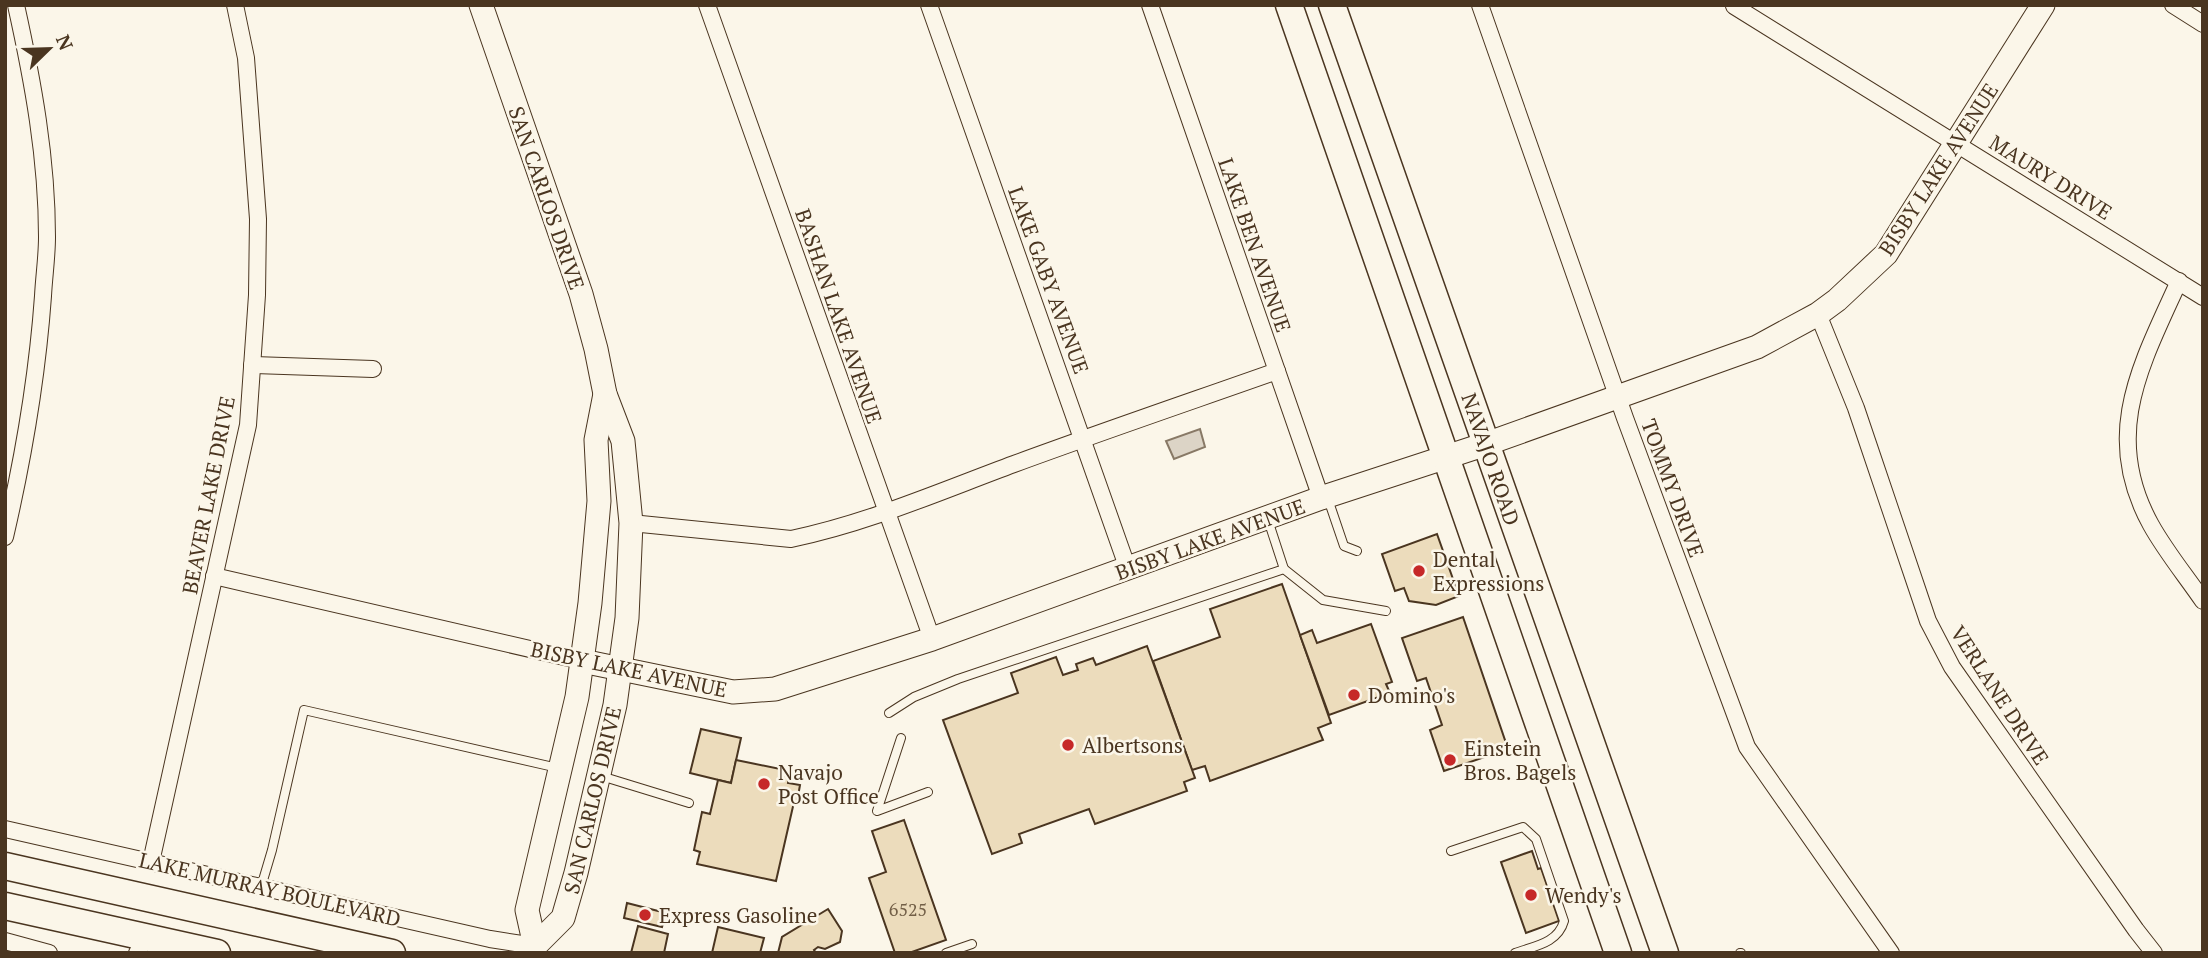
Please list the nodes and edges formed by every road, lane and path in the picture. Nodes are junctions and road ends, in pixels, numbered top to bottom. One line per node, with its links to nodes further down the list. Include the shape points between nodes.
1 (16, 5): 30 (street, via 40,125 47,239 32,410)
2 (235, 5): 18 (street, BEAVER LAKE DRIVE, via 246,58 258,219)
3 (481, 5): 21 (street, SAN CARLOS DRIVE, via 580,294)
4 (707, 5): 27 (street, BASHAN LAKE AVENUE)
5 (929, 5): 23 (street, LAKE GABY AVENUE)
6 (1150, 5): 20 (street, LAKE BEN AVENUE)
7 (1289, 5): 25 (main road, NAVAJO ROAD)
8 (1332, 5): 24 (main road, NAVAJO ROAD)
9 (1480, 5): 22 (street, TOMMY DRIVE)
10 (2043, 5): 14 (street, BISBY LAKE AVENUE)
11 (2173, 5): 13 (street)
12 (1734, 6): 14 (street, MAURY DRIVE)
13 (2203, 24)
14 (1957, 142): 15 (street, MAURY DRIVE); 17 (street, BISBY LAKE AVENUE, via 1886,254)
15 (2179, 282): 16 (street, MAURY DRIVE); 35 (street, via 2135,383 2128,442 2142,507)
16 (2203, 297)
17 (1818, 314): 22 (street, BISBY LAKE AVENUE, via 1757,347); 66 (street, VERLANE DRIVE, via 1856,408 1928,621 1952,667)
18 (252, 365): 19 (street); 34 (street, BEAVER LAKE DRIVE, via 248,425)
19 (373, 369)
20 (1277, 371): 23 (street); 26 (street, LAKE BEN AVENUE)
21 (605, 394): 29 (street, SAN CARLOS DRIVE, via 623,441); 38 (street, SAN CARLOS DRIVE, via 596,440 599,501)
22 (1618, 398): 24 (street, BISBY LAKE AVENUE); 65 (street, TOMMY DRIVE, via 1747,747)
23 (1083, 438): 27 (street); 32 (street, LAKE GABY AVENUE)
24 (1486, 444): 25 (street, BISBY LAKE AVENUE); 51 (main road, NAVAJO ROAD)
25 (1445, 457): 26 (street, BISBY LAKE AVENUE); 42 (main road, NAVAJO ROAD)
26 (1324, 497): 28 (street, BISBY LAKE AVENUE); 31 (lane, via 1344,546)
27 (885, 512): 29 (street, via 791,539); 37 (street, BASHAN LAKE AVENUE)
28 (1268, 517): 32 (street, BISBY LAKE AVENUE); 33 (lane)
29 (631, 523): 39 (street, SAN CARLOS DRIVE)
30 (5, 537)
31 (1357, 551)
32 (1128, 569): 37 (street, BISBY LAKE AVENUE)
33 (1284, 569): 36 (lane, via 1323,600); 40 (lane, via 958,679)
34 (214, 576): 38 (street, BISBY LAKE AVENUE); 49 (street, BEAVER LAKE DRIVE)
35 (2203, 601)
36 (1386, 611)
37 (932, 639): 39 (street, BISBY LAKE AVENUE, via 775,689 733,692)
38 (582, 661): 39 (street, BISBY LAKE AVENUE); 43 (street, SAN CARLOS DRIVE)
39 (621, 669): 44 (street, SAN CARLOS DRIVE)
40 (888, 713)
41 (901, 738): 45 (lane, via 877,811)
42 (1551, 760): 51 (main road, via 1579,763 1589,774 1616,851); 63 (main road, NAVAJO ROAD)
43 (560, 769): 52 (lane, via 303,710); 57 (street, SAN CARLOS DRIVE, via 527,910)
44 (598, 775): 46 (lane); 57 (street, SAN CARLOS DRIVE, via 562,918)
45 (928, 792)
46 (689, 803)
47 (5, 829): 49 (street, LAKE MURRAY BOULEVARD)
48 (1451, 851): 62 (lane, via 1523,827 1536,839 1564,921 1554,939)
49 (151, 862): 52 (street, LAKE MURRAY BOULEVARD)
50 (5, 866): 60 (main road, LAKE MURRAY BOULEVARD)
51 (1636, 872): 64 (main road, NAVAJO ROAD)
52 (261, 887): 57 (street, LAKE MURRAY BOULEVARD)
53 (5, 906): 56 (main road)
54 (5, 941): 58 (street)
55 (972, 944): 61 (lane)
56 (141, 945): 59 (main road)
57 (534, 950)
58 (49, 953)
59 (217, 953)
60 (392, 953)
61 (946, 953)
62 (1515, 953)
63 (1618, 953)
64 (1665, 953)
65 (1891, 953)
66 (2154, 953)

